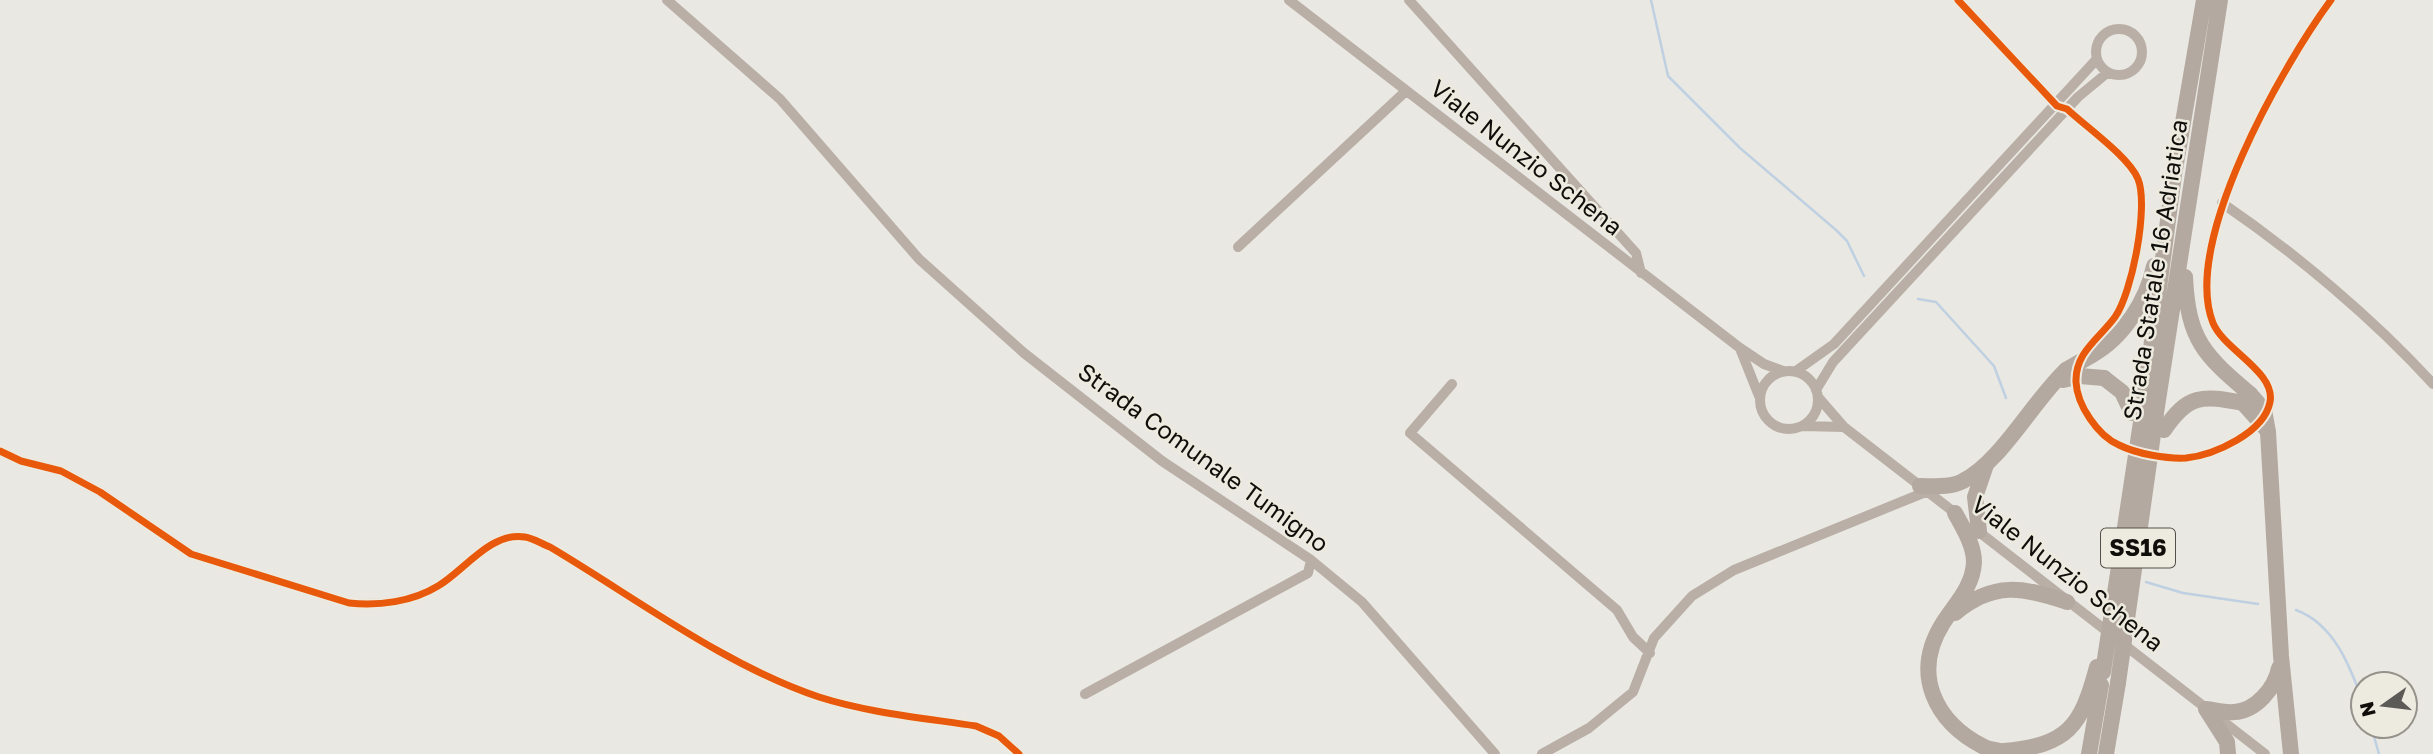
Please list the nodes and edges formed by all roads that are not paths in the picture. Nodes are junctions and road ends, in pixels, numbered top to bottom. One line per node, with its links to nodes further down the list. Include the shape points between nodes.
1 (667, 0): 35 (street, Strada Comunale Tumigno, via 780,99 919,259 1024,353 1163,461)
2 (1289, 0): 10 (street, Viale Nunzio Schena)
3 (1409, 0): 16 (street, via 1636,253)
4 (1958, 0): 11 (street)
5 (2204, 0): 13 (highway, Strada Statale 16 Adriatica / SS16)
6 (2220, 0): 12 (highway, Strada Statale 16 Adriatica / SS16)
7 (2331, 0): 14 (street, via 2301,40)
8 (2096, 60): 9 (street); 9 (street, via 2095,48 2105,32 2120,28 2137,38 2142,54 2136,68 2122,76); 11 (street)
9 (2106, 73): 11 (street)
10 (1406, 91): 15 (street); 16 (street, Viale Nunzio Schena)
11 (2062, 107): 14 (street, via 2119,155 2138,178 2140,190 2130,285 2116,316 2082,352 2076,369 2076,387 2095,426 2118,445 2188,458 2222,447 2251,430 2270,402 2261,374 2228,345 2213,324 2206,295 2211,242); 19 (street, via 1922,245 1835,344); 23 (street, via 1833,362)
12 (2197, 154): 25 (highway, via 2185,277 2187,314 2196,339); 26 (highway, Strada Statale 16 Adriatica / SS16)
13 (2174, 175): 20 (highway, bridge, via 2153,272 2138,309 2104,349); 26 (highway, Strada Statale 16 Adriatica / SS16)
14 (2222, 202): 22 (street, via 2341,297)
15 (1238, 247)
16 (1641, 273): 17 (street, Viale Nunzio Schena)
17 (1740, 348): 18 (street, Viale Nunzio Schena); 24 (street, Viale Nunzio Schena)
18 (1783, 371): 19 (street); 24 (street, via 1768,380)
19 (1796, 371): 23 (street, via 1805,375)
20 (2060, 378): 26 (highway, bridge, via 2104,378); 30 (highway)
21 (1452, 384): 38 (street, via 1410,433 1617,610 1633,637)
22 (2433, 384)
23 (1817, 394): 27 (street, via 1816,411); 28 (street, Viale Nunzio Schena)
24 (1759, 396): 27 (street, via 1769,423 1787,430)
25 (2246, 399): 32 (highway, bridge, via 2208,396 2178,408 2164,430); 39 (highway, bridge, via 2268,432)
26 (2144, 412): 32 (highway, Strada Statale 16 Adriatica / SS16, bridge); 40 (highway, Strada Statale 16 Adriatica / SS16, bridge)
27 (1803, 426): 28 (street)
28 (1844, 427): 31 (street, Viale Nunzio Schena)
29 (0, 451): 44 (street, via 61,471 100,492 191,554 349,603 375,606 437,587 494,543 524,537 550,547 720,652 782,683 835,700 976,726 999,736)
30 (1986, 465): 31 (highway, via 1962,482); 34 (highway, via 1975,497)
31 (1924, 489): 33 (street, Viale Nunzio Schena); 38 (street, via 1734,569 1692,596 1654,638)
32 (2145, 501): 48 (highway, Strada Statale 16 Adriatica / SS16, bridge)
33 (1955, 513): 34 (street, Viale Nunzio Schena); 37 (highway, via 1974,561 1970,583)
34 (1979, 531): 36 (street, Viale Nunzio Schena)
35 (1311, 560): 41 (street, via 1308,573); 45 (street, Strada Comunale Tumigno, via 1362,602)
36 (2067, 602): 37 (highway, via 2017,588 1994,591 1968,603); 42 (street, Viale Nunzio Schena)
37 (1942, 624): 43 (highway, via 1929,665 1940,713 1959,732)
38 (1650, 653): 46 (street, via 1633,692 1589,728)
39 (2281, 656): 42 (highway, via 2276,683 2256,704 2235,712); 51 (highway)
40 (2100, 670): 43 (highway, via 2084,710 2068,732 2039,748); 47 (highway, Strada Statale 16 Adriatica / SS16)
41 (1085, 694)
42 (2206, 709): 49 (highway, via 2227,742); 50 (street, Viale Nunzio Schena)
43 (2007, 753)
44 (1019, 754)
45 (1495, 754)
46 (1542, 754)
47 (2089, 754)
48 (2107, 754)
49 (2228, 754)
50 (2265, 754)
51 (2291, 754)

